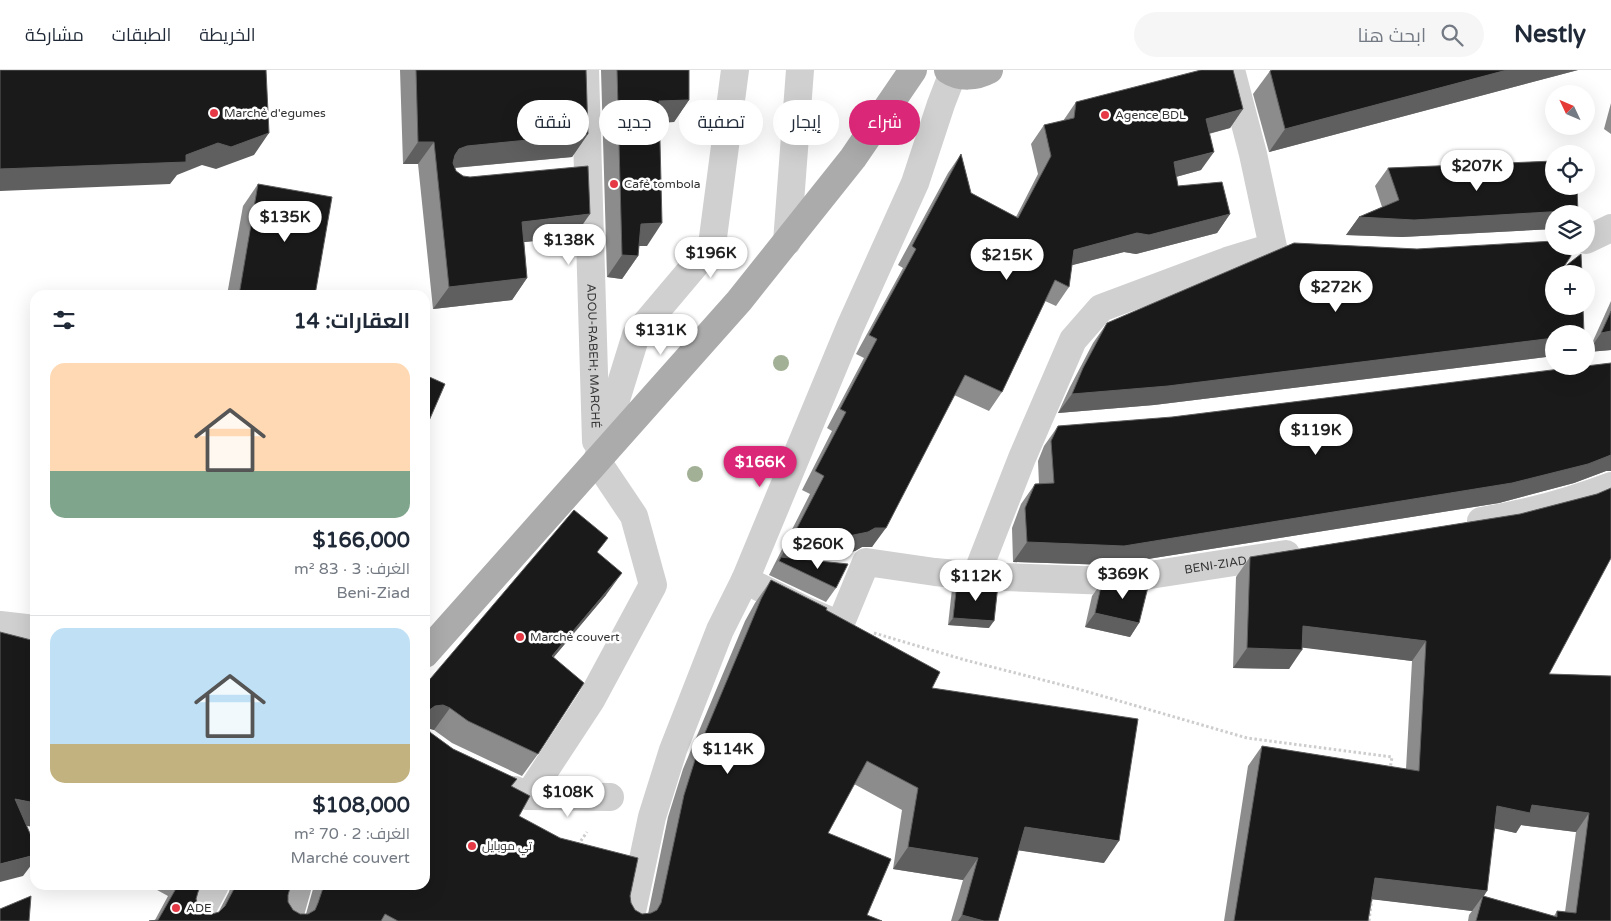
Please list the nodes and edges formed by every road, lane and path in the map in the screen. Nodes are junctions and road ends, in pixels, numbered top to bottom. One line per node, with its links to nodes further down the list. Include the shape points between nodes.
1 (585, 70): 13 (street, ADOU-RABEH; MARCHÉ, via 578,172)
2 (735, 70): 13 (street, via 712,244 636,336)
3 (800, 70): 10 (street)
4 (913, 70): 10 (main road, via 853,158)
5 (989, 70): 7 (main road, via 967,76)
6 (1231, 70): 12 (street, via 1253,154 1283,247 1227,261 1101,308 1074,340)
7 (950, 72): 18 (street, via 915,183 850,327)
8 (1611, 228): 9 (street)
9 (1595, 236)
10 (787, 242): 13 (main road)
11 (1062, 429): 12 (street)
12 (1034, 432): 17 (street)
13 (597, 461): 22 (main road); 25 (street, via 634,516 653,585 591,700)
14 (1611, 486): 15 (street, via 1550,506)
15 (1457, 525)
16 (1310, 550): 17 (street, BENI-ZIAD, via 1111,581)
17 (976, 576): 20 (street, BENI-ZIAD, via 866,562)
18 (745, 580): 20 (street); 33 (street, via 720,630 673,750 652,817)
19 (1, 621): 21 (street)
20 (840, 625): 23 (path, via 1247,738 1392,757)
21 (30, 629)
22 (430, 648)
23 (1390, 776)
24 (494, 780): 25 (street)
25 (528, 796): 26 (street)
26 (610, 797): 27 (path)
27 (578, 846)
28 (212, 890): 31 (street)
29 (297, 890): 32 (main road)
30 (1373, 892): 34 (path)
31 (196, 921)
32 (288, 921)
33 (630, 921)
34 (1368, 921)

